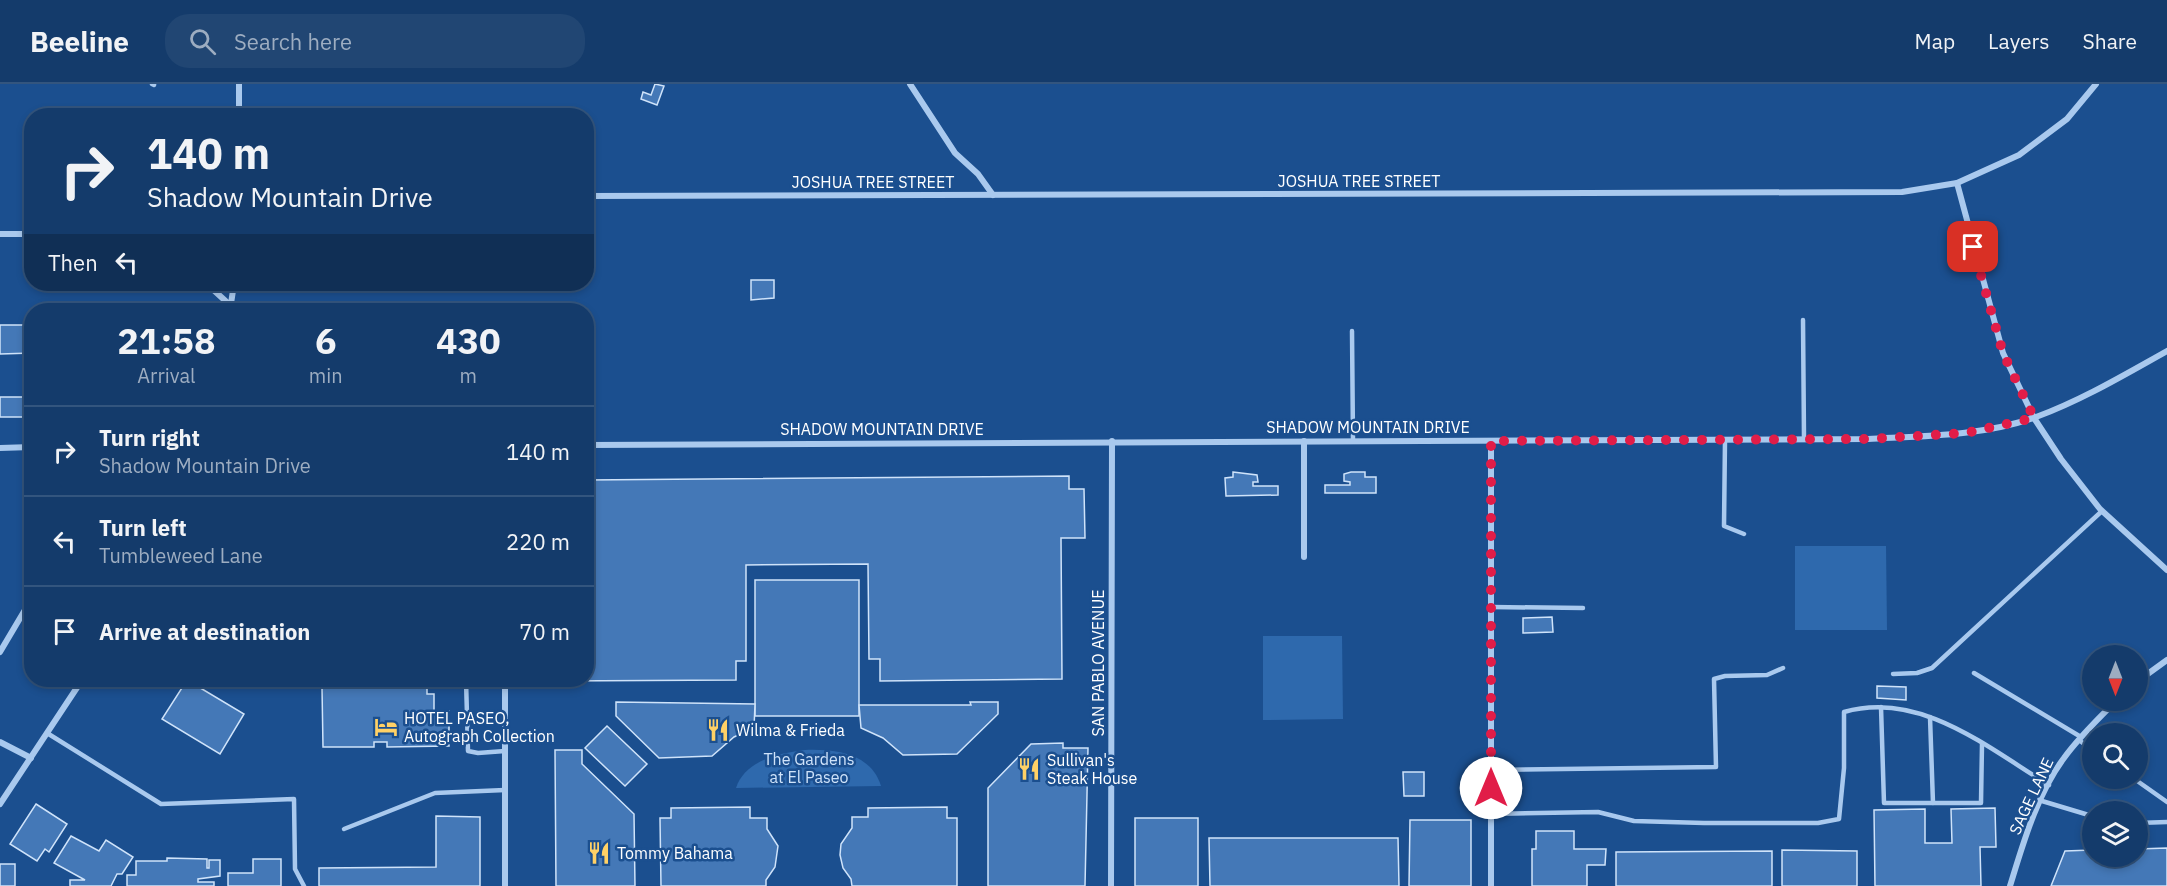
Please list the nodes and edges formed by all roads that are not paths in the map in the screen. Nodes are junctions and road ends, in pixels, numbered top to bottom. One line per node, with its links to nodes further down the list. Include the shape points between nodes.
1 (240, 84): 4 (street)
2 (910, 84): 6 (street, via 955,153)
3 (2096, 84): 5 (street, JOSHUA TREE STREET, via 2067,119 2019,154)
4 (239, 108)
5 (1957, 183): 6 (street, JOSHUA TREE STREET, via 1902,192); 15 (street, via 2003,353)
6 (993, 195): 7 (street, JOSHUA TREE STREET)
7 (594, 196)
8 (0, 234): 9 (street)
9 (24, 234)
10 (214, 291): 11 (street)
11 (225, 303)
12 (1803, 320): 17 (lane)
13 (1352, 331): 20 (lane)
14 (2167, 351): 15 (street, SHADOW MOUNTAIN DRIVE, via 2100,389)
15 (2034, 418): 17 (street, SHADOW MOUNTAIN DRIVE, via 1966,433); 25 (street)
16 (1725, 440): 17 (street, SHADOW MOUNTAIN DRIVE); 21 (street, SHADOW MOUNTAIN DRIVE); 26 (lane, via 1724,526)
17 (1804, 440)
18 (1112, 441): 19 (street, SHADOW MOUNTAIN DRIVE); 22 (street, SHADOW MOUNTAIN DRIVE); 65 (street, SAN PABLO AVENUE)
19 (1304, 441): 20 (street, SHADOW MOUNTAIN DRIVE); 27 (street)
20 (1353, 441): 21 (street, SHADOW MOUNTAIN DRIVE)
21 (1491, 441): 29 (street)
22 (594, 445)
23 (24, 447): 24 (street)
24 (0, 448)
25 (2102, 511): 28 (street); 36 (lane, via 1932,668)
26 (1744, 534)
27 (1304, 557)
28 (2167, 570)
29 (1491, 607): 30 (lane); 50 (street)
30 (1583, 608)
31 (24, 612): 32 (street)
32 (0, 652)
33 (2167, 660): 37 (street)
34 (1783, 668): 50 (lane, via 1767,675 1714,679 1716,767)
35 (1974, 673): 45 (lane)
36 (1893, 674)
37 (2148, 674)
38 (77, 687): 44 (street)
39 (466, 687): 48 (lane, via 468,751)
40 (505, 687): 48 (street)
41 (1881, 707): 43 (lane, via 1902,707); 56 (lane, via 1884,803); 59 (lane, via 1844,712 1839,819 1818,823 1704,823 1634,821 1598,812)
42 (2107, 711): 45 (street, SAGE LANE)
43 (1930, 717): 47 (lane); 56 (lane)
44 (47, 733): 49 (street); 63 (lane, via 161,804 294,799 295,869)
45 (2080, 739): 51 (street, SAGE LANE, via 2062,760)
46 (0, 742): 49 (street)
47 (1982, 744): 51 (lane); 56 (lane, via 1981,803)
48 (505, 751): 53 (street)
49 (31, 758): 57 (street)
50 (1491, 770): 59 (street)
51 (2049, 785): 54 (street, SAGE LANE)
52 (2148, 789): 55 (lane)
53 (505, 790): 62 (lane, via 435,793); 64 (street)
54 (2042, 801): 58 (lane); 67 (street, SAGE LANE, via 2029,827)
55 (2167, 802)
56 (1932, 803)
57 (0, 804)
58 (2082, 813)
59 (1490, 814): 66 (street)
60 (2167, 822): 61 (lane)
61 (2148, 823)
62 (344, 829)
63 (304, 886)
64 (505, 886)
65 (1111, 886)
66 (1491, 886)
67 (2010, 886)

